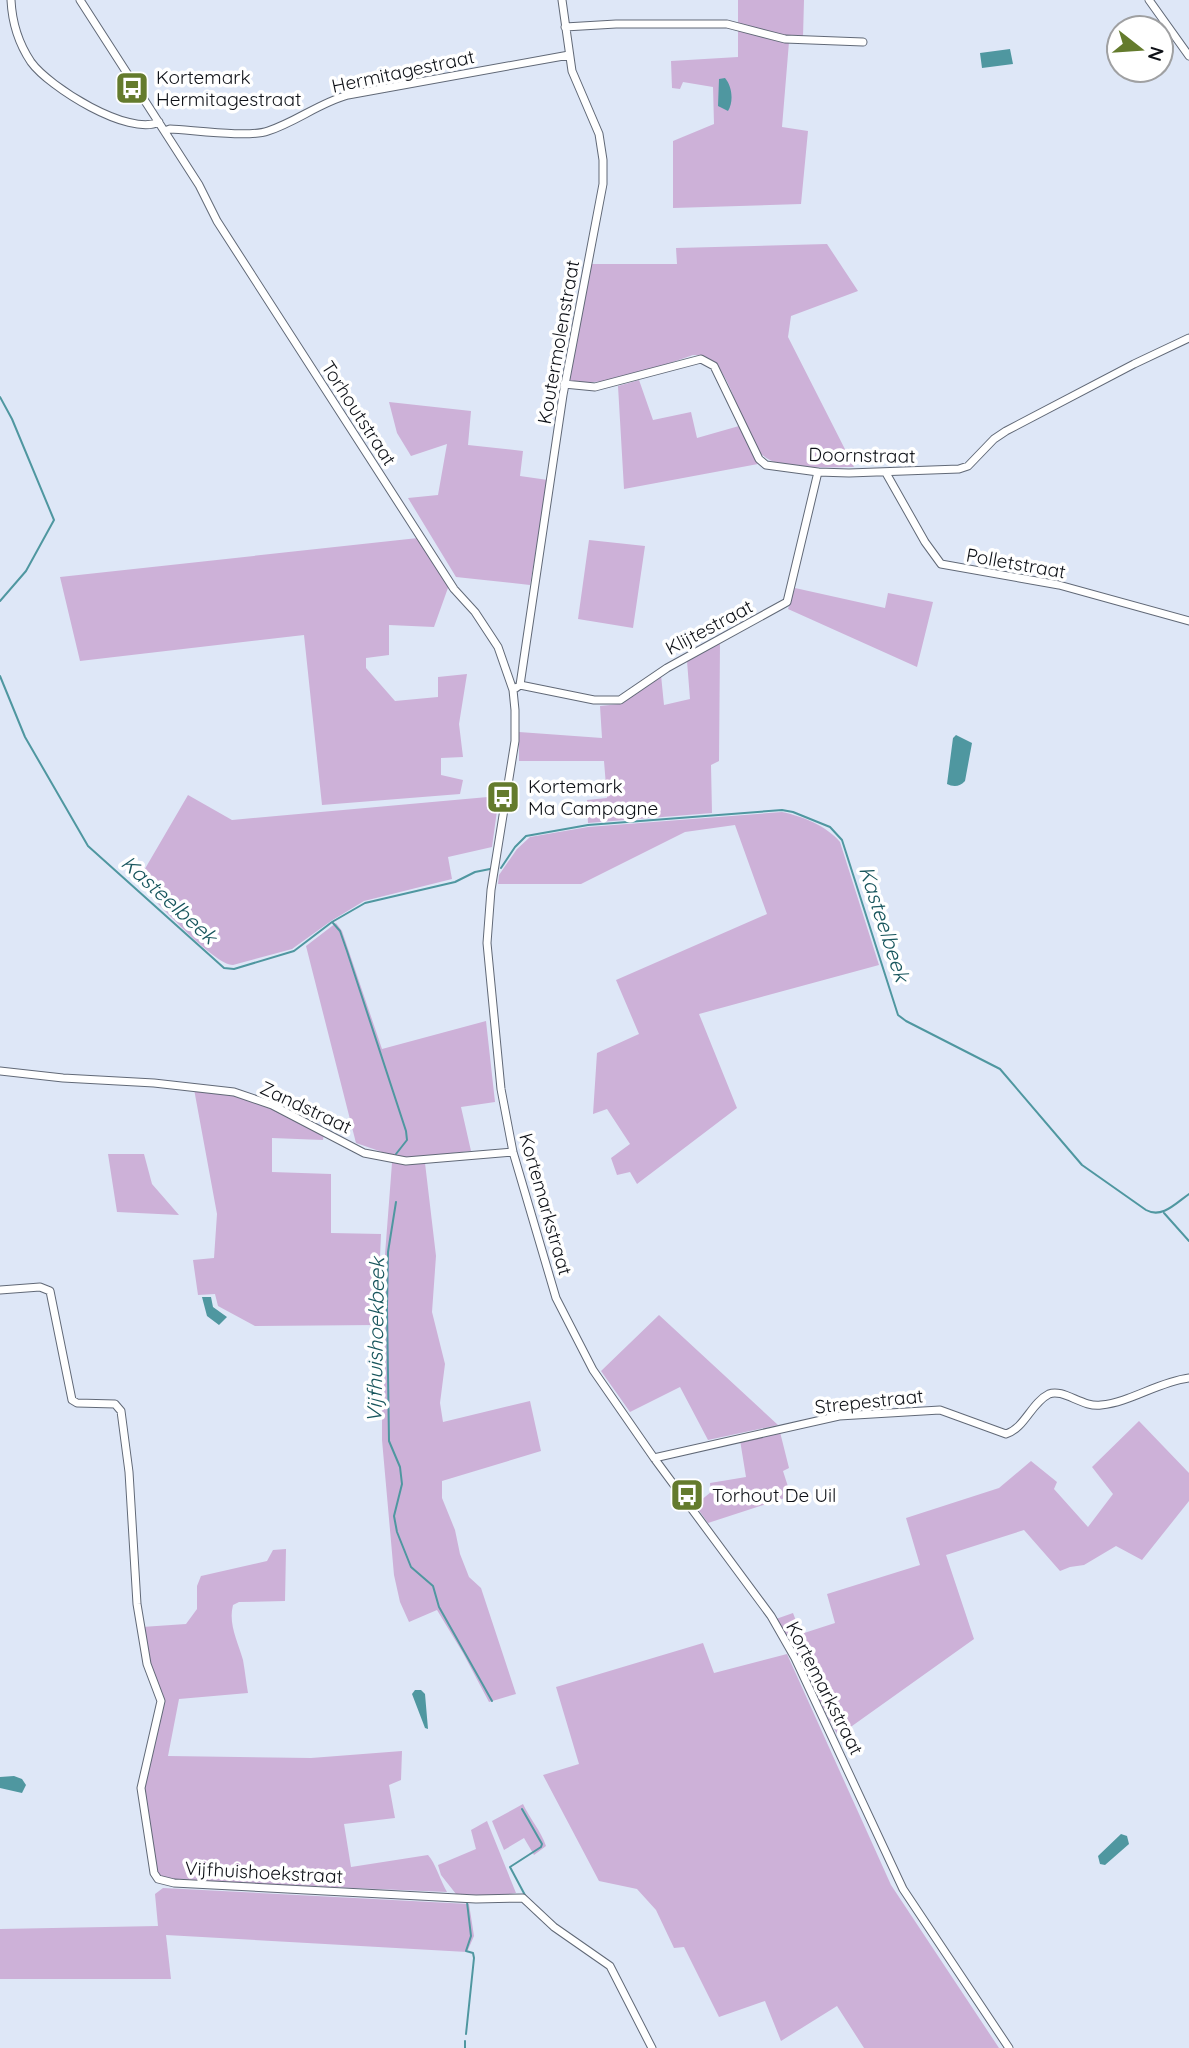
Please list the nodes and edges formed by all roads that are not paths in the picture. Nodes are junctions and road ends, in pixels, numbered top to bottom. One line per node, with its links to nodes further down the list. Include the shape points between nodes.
1 (11, 0): 9 (street, via 25,50 45,76 103,114 144,125)
2 (80, 0): 9 (street, Torhoutstraat)
3 (562, 0): 5 (street, Koutermolenstraat)
4 (1149, 0): 8 (street)
5 (565, 27): 6 (street, via 727,24 785,39); 7 (street, Koutermolenstraat)
6 (863, 42)
7 (569, 55): 10 (street, Hermitagestraat, via 348,95 265,133); 12 (street, Koutermolenstraat, via 599,134 604,172)
8 (1189, 56)
9 (159, 122): 10 (street, Torhoutstraat)
10 (165, 131): 17 (street, Torhoutstraat, via 217,221 454,589 498,647)
11 (1189, 338): 14 (street, Doornstraat, via 1006,431 968,466)
12 (564, 384): 13 (street, Doornstraat, via 595,387 701,359 713,366 766,465); 16 (street, Koutermolenstraat)
13 (818, 472): 14 (street, Doornstraat); 16 (street, Klijtestraat, via 787,602 620,699 594,700)
14 (886, 473): 15 (street, Polletstraat, via 941,564 1059,585)
15 (1189, 621)
16 (520, 685): 17 (street)
17 (513, 690): 18 (street, Torhoutstraat, via 515,741)
18 (494, 870): 20 (street, Kortemarkstraat, via 487,943 500,1089)
19 (0, 1071): 20 (street, Zandstraat, via 234,1092 272,1105 364,1153 406,1161)
20 (513, 1152): 23 (street, Kortemarkstraat, via 556,1298 593,1370)
21 (0, 1290): 24 (street, Vijfhuishoekstraat, via 40,1287 50,1291 72,1399 77,1404 115,1404 121,1411 137,1604 147,1664 161,1701 141,1788 158,1879 372,1894 523,1898 554,1927 610,1966)
22 (1189, 1378): 23 (street, Strepestraat, via 1100,1405 1052,1393 1014,1432 1006,1434 940,1410 858,1414)
23 (654, 1458): 25 (street, Kortemarkstraat, via 771,1616 903,1889)
24 (652, 2048)
25 (1009, 2048)

